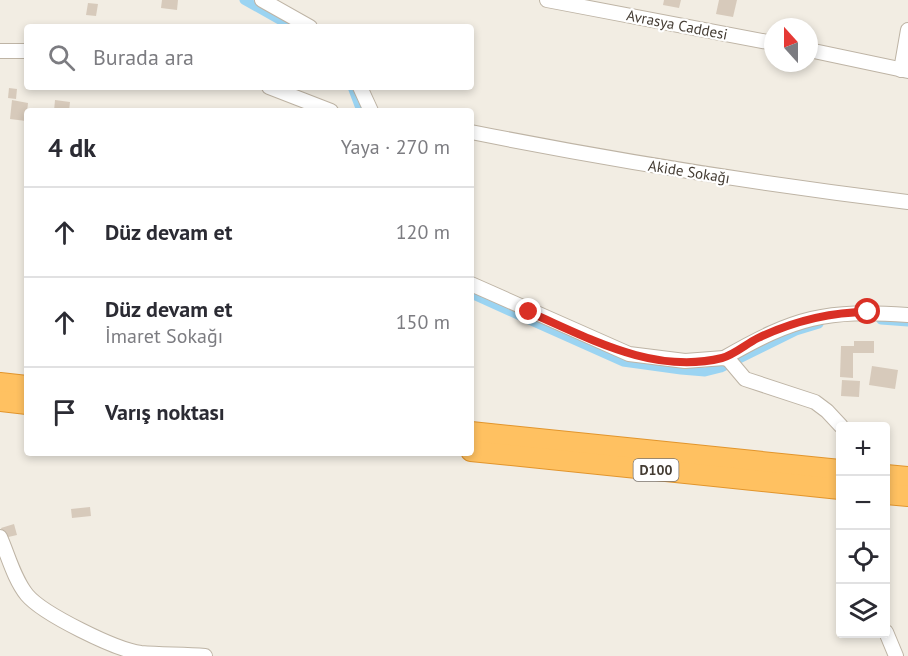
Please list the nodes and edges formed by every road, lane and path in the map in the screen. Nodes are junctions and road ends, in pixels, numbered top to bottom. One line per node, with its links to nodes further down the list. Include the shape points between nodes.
1 (262, 0): 3 (street)
2 (547, 0): 5 (street, Avrasya Caddesi)
3 (305, 24)
4 (908, 30): 9 (street)
5 (764, 41)
6 (0, 51): 7 (street)
7 (24, 51)
8 (818, 53): 9 (street)
9 (905, 70)
10 (277, 90): 12 (street)
11 (361, 90): 13 (street)
12 (323, 108)
13 (370, 108)
14 (474, 133): 15 (street, Akide Sokağı, via 789,188)
15 (908, 202)
16 (474, 285): 18 (street, via 628,354)
17 (908, 315): 18 (street, via 844,312 820,316 777,330)
18 (729, 362): 23 (street, via 745,380 814,402)
19 (0, 383): 20 (highway)
20 (24, 386)
21 (0, 401): 22 (highway)
22 (24, 404)
23 (837, 422)
24 (474, 432): 26 (highway, D100)
25 (474, 451): 29 (highway, D100)
26 (836, 470)
27 (890, 475): 28 (highway)
28 (908, 477)
29 (836, 489)
30 (890, 494): 31 (highway)
31 (908, 496)
32 (0, 537): 34 (street, via 27,594 90,634 139,653)
33 (888, 638): 35 (street)
34 (205, 656)
35 (896, 656)

